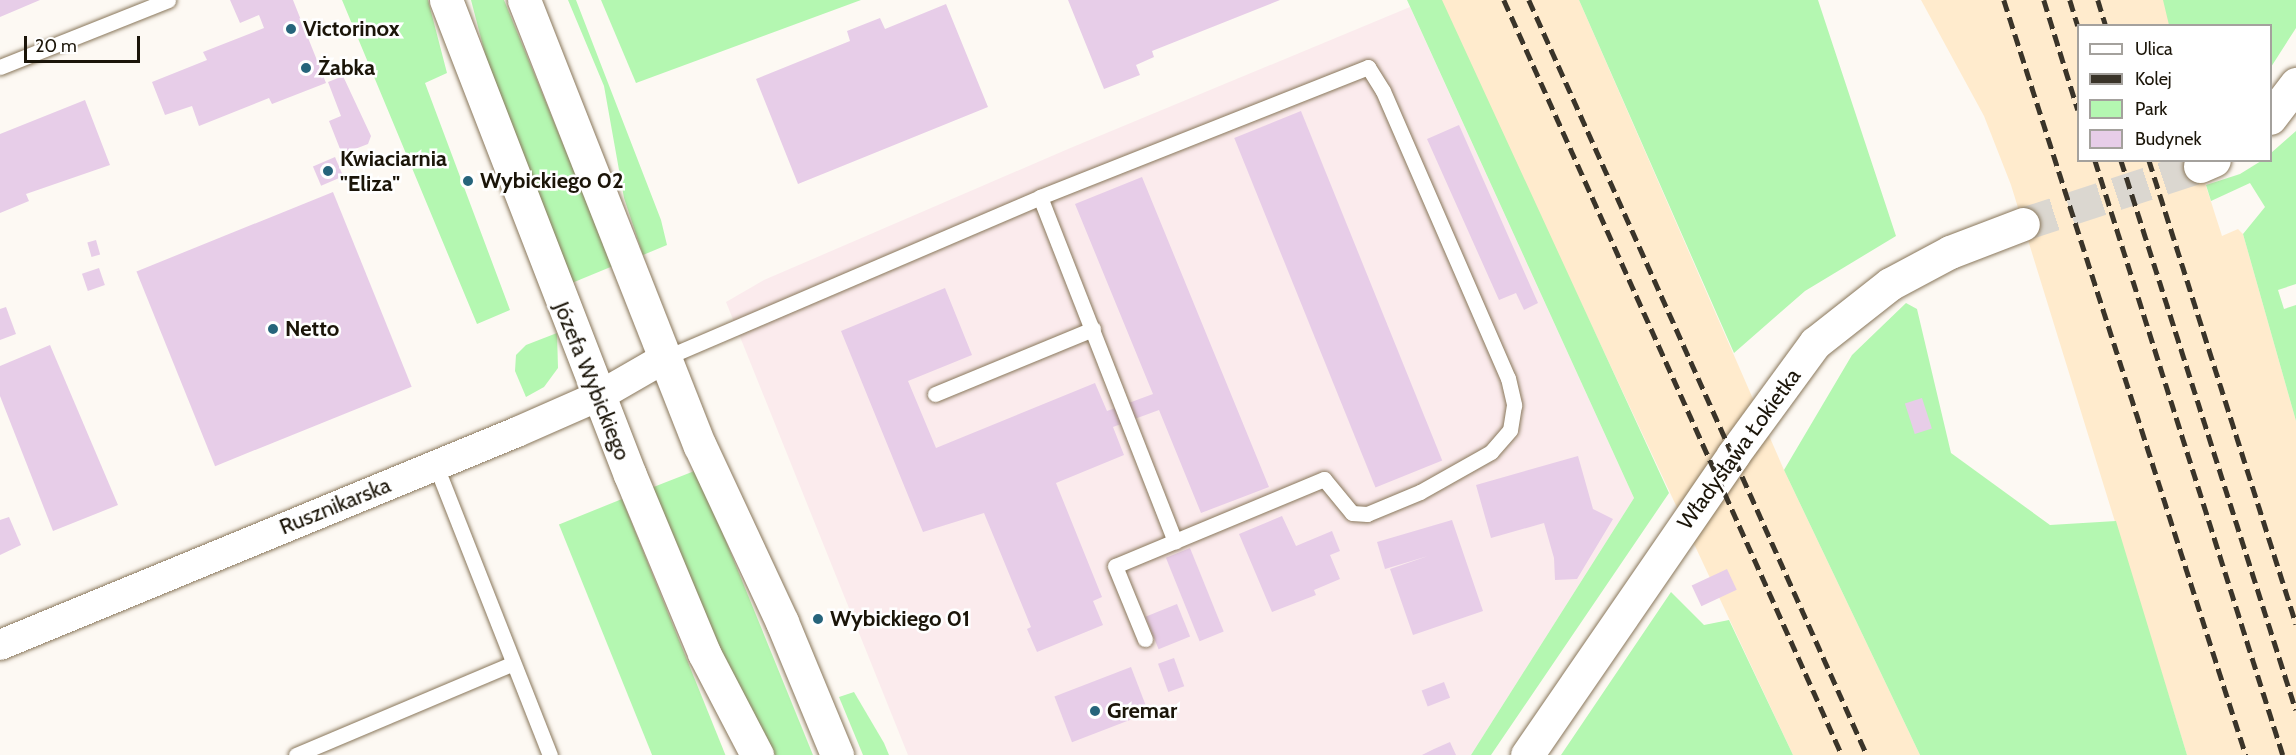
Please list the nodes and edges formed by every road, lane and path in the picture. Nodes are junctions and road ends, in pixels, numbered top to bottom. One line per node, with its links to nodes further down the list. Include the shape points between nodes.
1 (168, 0): 4 (lane)
2 (446, 0): 12 (street, Józefa Wybickiego)
3 (524, 0): 10 (street)
4 (0, 67)
5 (2296, 84): 6 (street)
6 (2272, 117)
7 (1040, 197): 9 (lane); 10 (lane); 14 (lane, via 1368,67 1383,91 1508,378 1514,405 1510,430 1491,452 1420,492 1367,514 1352,513 1324,479)
8 (2023, 224): 22 (street, Władysława Łokietka, via 1950,252 1890,284 1815,343 1728,462)
9 (1093, 329): 11 (lane); 14 (lane)
10 (665, 358): 12 (street, Rusznikarska); 21 (street, via 714,480 782,622)
11 (935, 394)
12 (599, 396): 13 (street, Rusznikarska); 20 (street, Józefa Wybickiego, via 704,653)
13 (436, 466): 16 (street, Rusznikarska); 17 (lane)
14 (1175, 541): 15 (lane, via 1115,566)
15 (1145, 639)
16 (0, 645)
17 (511, 664): 18 (lane); 19 (lane)
18 (296, 755)
19 (550, 755)
20 (757, 755)
21 (837, 755)
22 (1527, 755)

